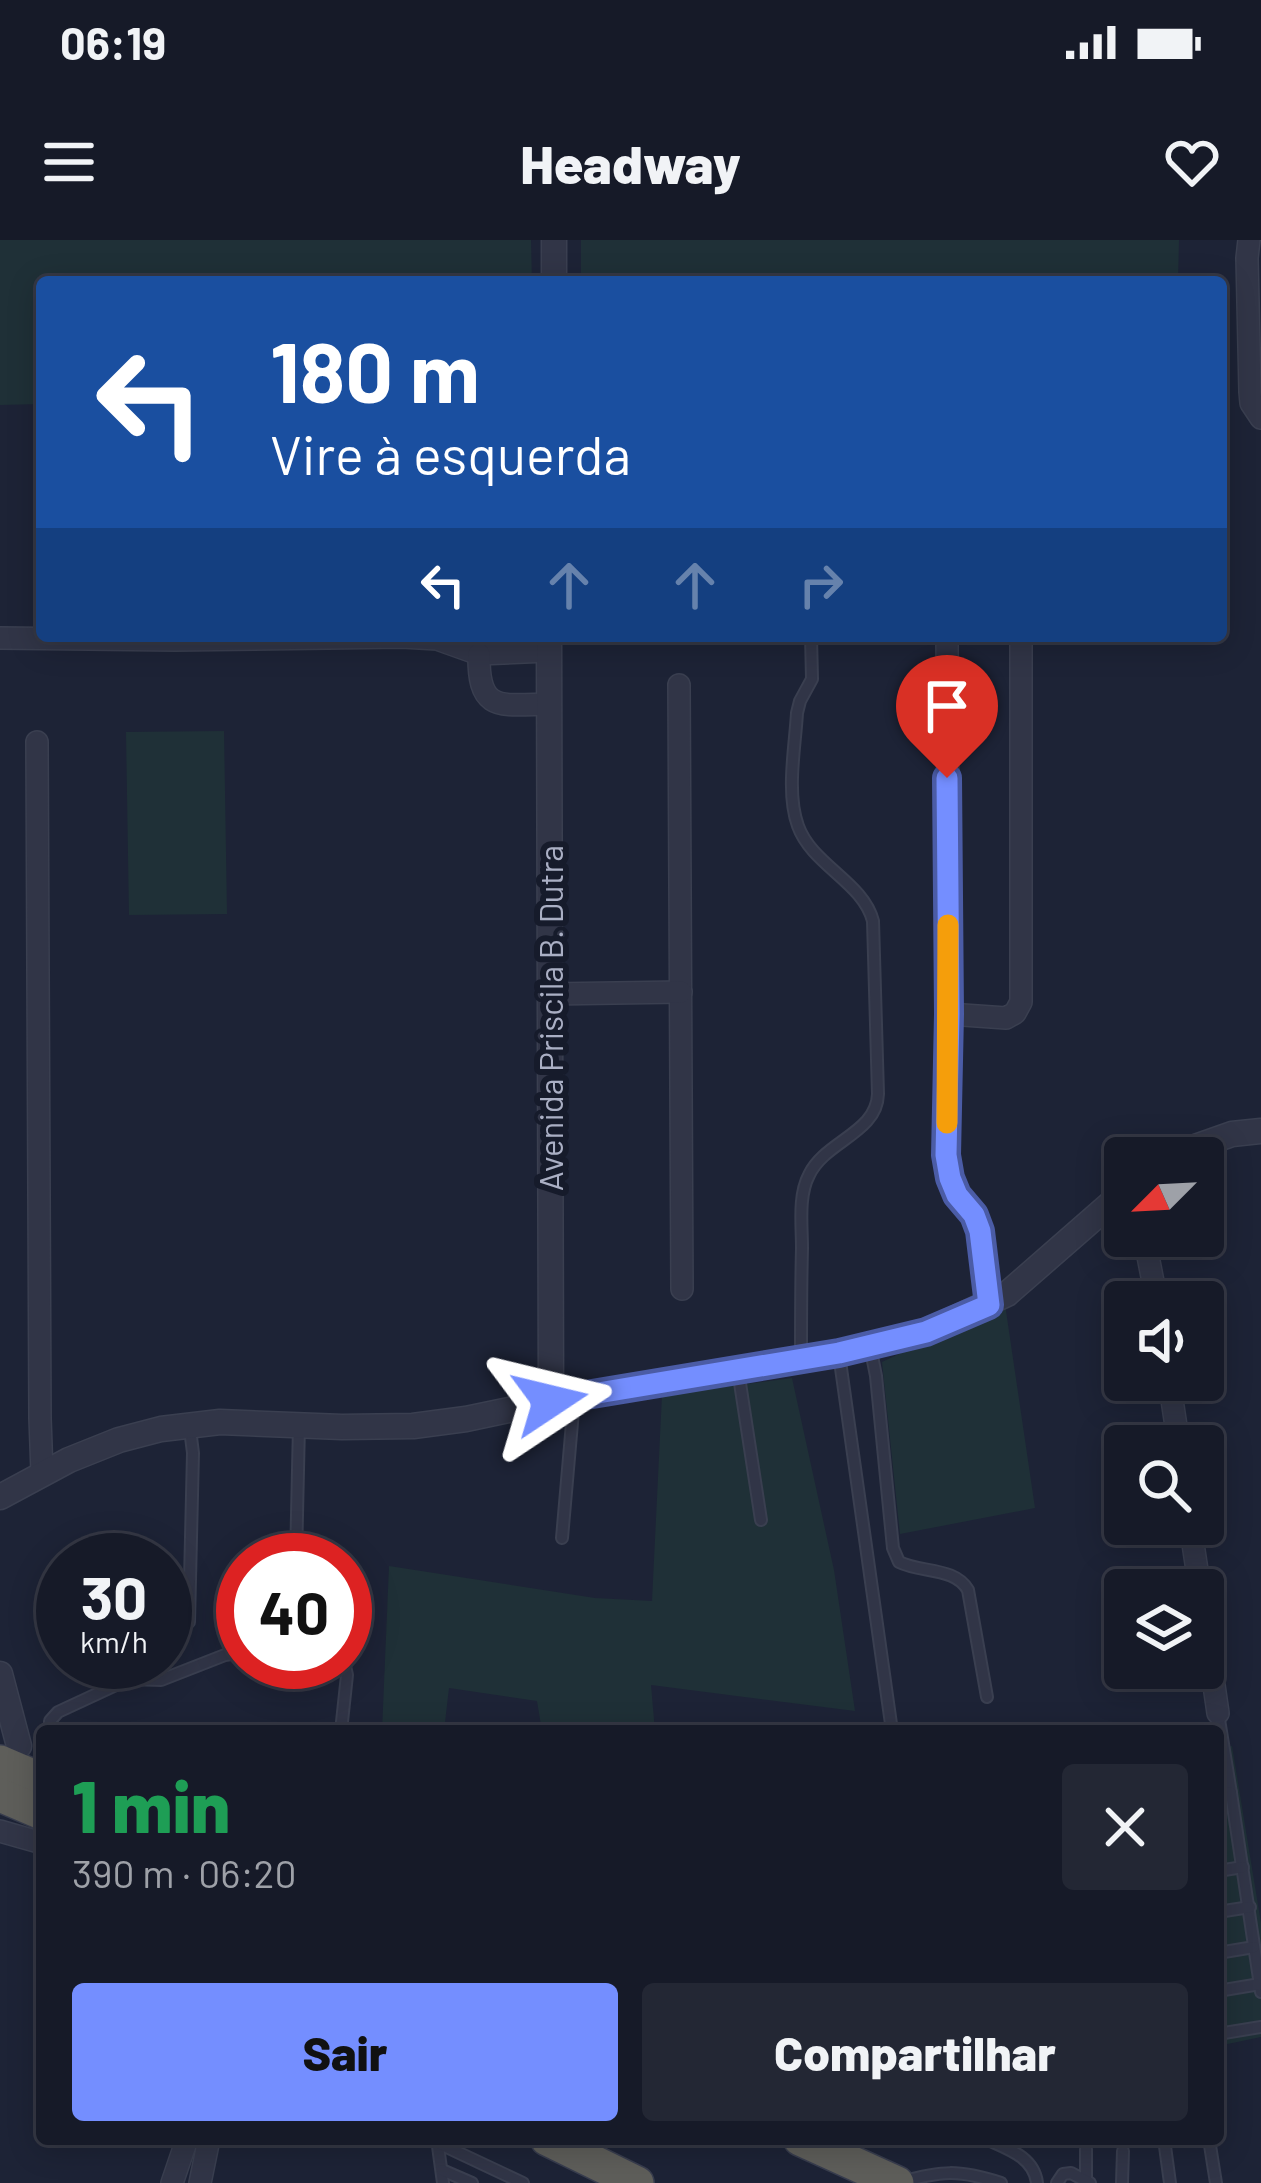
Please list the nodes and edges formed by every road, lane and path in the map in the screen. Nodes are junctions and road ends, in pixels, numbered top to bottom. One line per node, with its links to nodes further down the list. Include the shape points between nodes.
1 (554, 240): 3 (street)
2 (1249, 240): 4 (street, via 1250,392)
3 (554, 276)
4 (1261, 418)
5 (0, 638): 6 (street)
6 (36, 638)
7 (445, 642): 12 (street)
8 (812, 642): 26 (lane, via 812,679 797,713 793,801 810,846 869,906 878,1106 808,1176)
9 (946, 642): 18 (street)
10 (1022, 642): 18 (street, via 1021,1002 1006,1018)
11 (549, 644): 12 (street); 14 (street, Avenida Priscila B. Dutra)
12 (479, 654): 14 (street, via 478,679 489,699)
13 (679, 685): 16 (street)
14 (549, 704): 17 (street, Avenida Priscila B. Dutra)
15 (37, 742): 31 (street)
16 (681, 992): 17 (street); 22 (street)
17 (550, 994): 28 (street, Avenida Priscila B. Dutra)
18 (949, 1014): 23 (street, via 946,1155 957,1195 980,1231)
19 (1261, 1131): 20 (street)
20 (1224, 1137)
21 (1104, 1209): 23 (street)
22 (682, 1289)
23 (989, 1305): 24 (street)
24 (870, 1346): 25 (street); 41 (lane, via 893,1548 898,1562 964,1581)
25 (839, 1353): 26 (street); 45 (lane)
26 (801, 1360): 27 (street)
27 (738, 1370): 28 (street); 33 (lane)
28 (562, 1399): 29 (street, via 412,1426); 36 (lane)
29 (299, 1425): 30 (street); 35 (lane)
30 (190, 1426): 31 (street, via 119,1441); 34 (lane)
31 (43, 1473): 32 (street)
32 (0, 1497)
33 (760, 1520)
34 (191, 1533)
35 (297, 1533)
36 (562, 1538)
37 (216, 1659): 43 (lane, via 161,1680 129,1679 58,1712)
38 (0, 1674): 47 (street)
39 (346, 1689): 44 (lane)
40 (1215, 1689): 42 (street)
41 (987, 1696)
42 (1218, 1713): 46 (lane)
43 (50, 1725)
44 (342, 1725)
45 (891, 1725)
46 (1219, 1725)
47 (6, 1747): 48 (street); 49 (highway)
48 (36, 1762)
49 (36, 1774)
50 (1224, 1792): 53 (lane)
51 (0, 1795): 52 (highway)
52 (36, 1810)
53 (1236, 1826): 54 (lane); 57 (lane)
54 (1224, 1828)
55 (0, 1831): 56 (street)
56 (36, 1841)
57 (1244, 1867): 58 (lane); 59 (lane)
58 (1224, 1869)
59 (1250, 1907): 60 (lane); 61 (lane)
60 (1224, 1911)
61 (1254, 1947): 62 (lane); 63 (lane)
62 (1224, 1951)
63 (1260, 1988): 64 (lane)
64 (1224, 1991)
65 (1261, 2027): 66 (lane)
66 (1224, 2033)
67 (186, 2145): 81 (street)
68 (208, 2145): 82 (street)
69 (458, 2145): 84 (lane)
70 (561, 2145): 85 (highway)
71 (615, 2145): 85 (highway)
72 (817, 2145): 86 (highway)
73 (997, 2145): 79 (lane, via 1028,2161)
74 (1164, 2145): 90 (lane)
75 (1210, 2145): 91 (lane)
76 (1086, 2149): 80 (lane)
77 (1123, 2150): 89 (lane)
78 (442, 2170): 83 (lane)
79 (1037, 2178): 88 (lane)
80 (1088, 2182): 88 (lane, via 1071,2173)
81 (172, 2183)
82 (200, 2183)
83 (472, 2183)
84 (523, 2183)
85 (640, 2183)
86 (897, 2183): 87 (lane, via 965,2172)
87 (1000, 2183)
88 (1057, 2183)
89 (1122, 2183)
90 (1170, 2183)
91 (1216, 2183)

